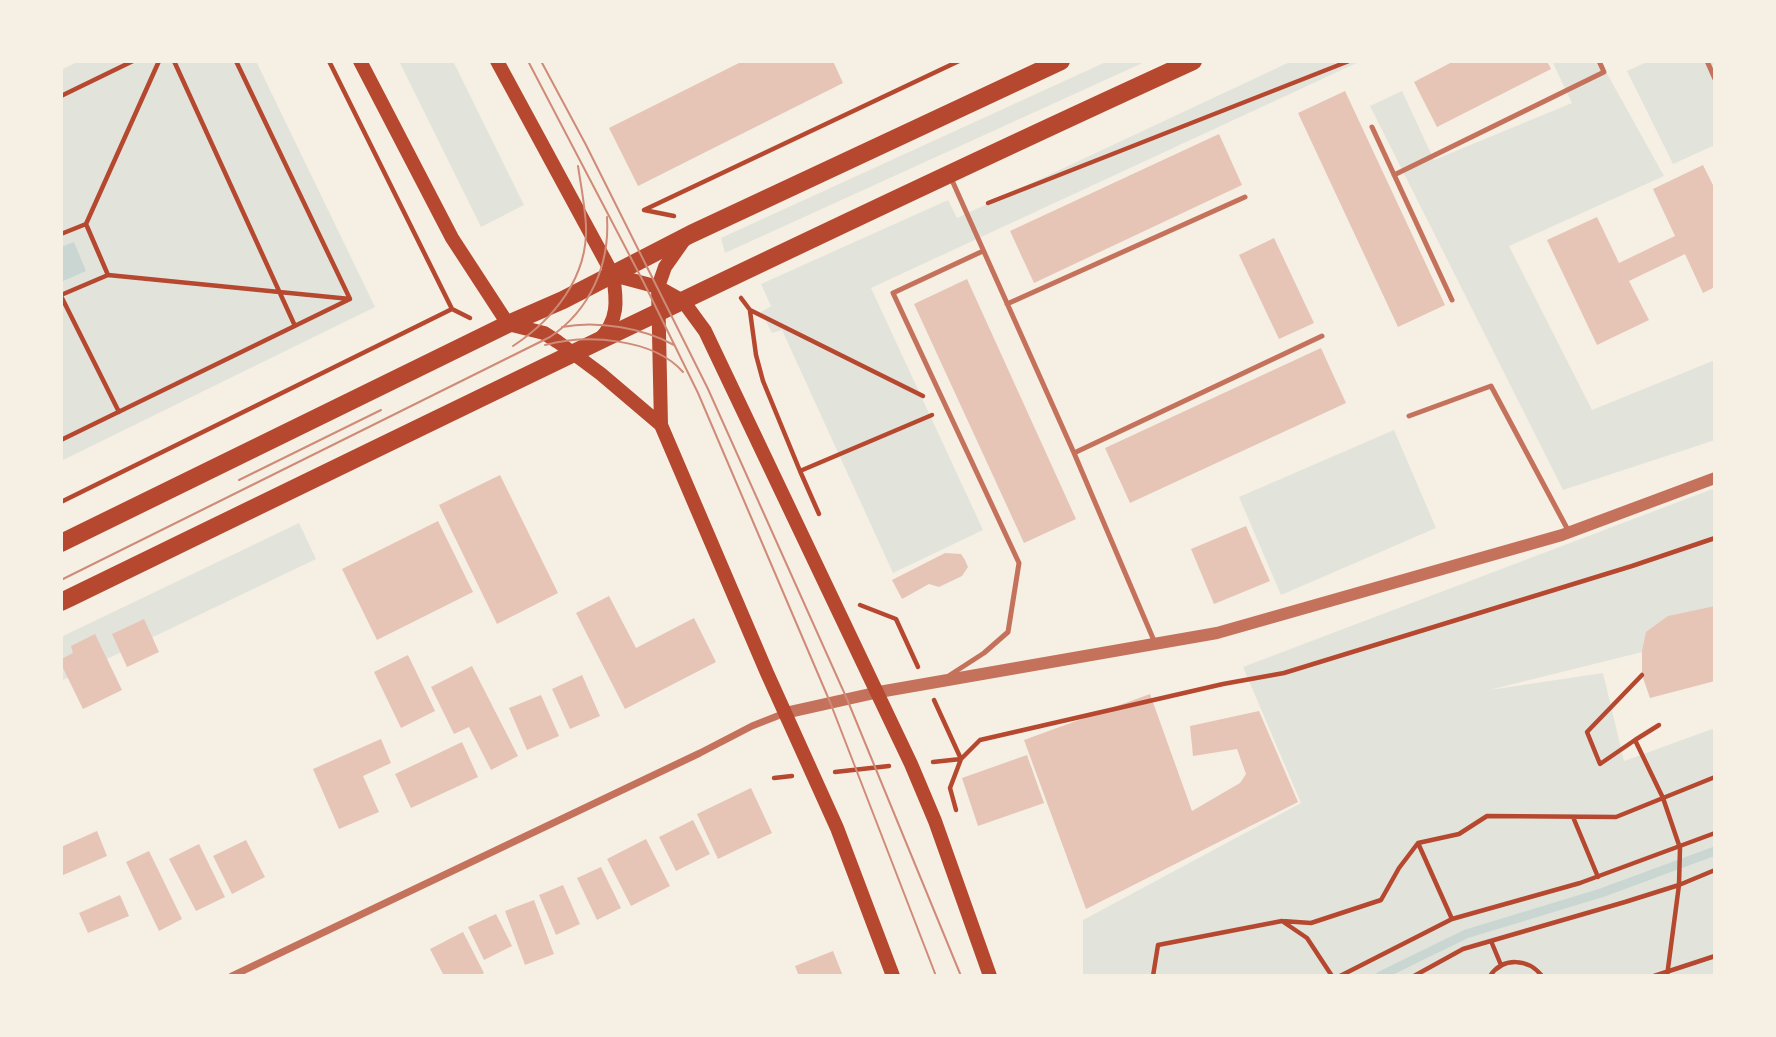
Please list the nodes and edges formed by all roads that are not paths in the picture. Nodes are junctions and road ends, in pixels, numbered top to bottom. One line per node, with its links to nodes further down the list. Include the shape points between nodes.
1 (360, 61): 20 (main road, via 452,238)
2 (497, 61): 14 (main road)
3 (1061, 61): 12 (main road)
4 (1194, 61): 9 (main road)
5 (1599, 61): 10 (lane, via 1604,72)
6 (1707, 61): 7 (lane)
7 (1715, 79)
8 (1372, 127): 10 (lane)
9 (948, 173): 13 (lane); 17 (main road)
10 (1394, 175): 16 (lane)
11 (1245, 197): 18 (lane)
12 (689, 235): 14 (main road); 15 (main road, via 665,267)
13 (983, 251): 18 (lane); 32 (lane, via 893,293 1019,563 1008,632)
14 (613, 275): 15 (main road); 20 (main road); 22 (main road, via 617,302 611,327)
15 (658, 287): 17 (main road); 19 (main road)
16 (1452, 300)
17 (683, 301): 19 (main road); 33 (main road, via 717,353)
18 (1007, 304): 26 (lane)
19 (658, 313): 22 (main road); 25 (main road)
20 (508, 324): 23 (main road, via 544,333); 29 (main road)
21 (1322, 336): 26 (lane)
22 (598, 341): 23 (main road)
23 (573, 353): 25 (main road); 30 (main road)
24 (1409, 415): 28 (lane, via 1491,387)
25 (661, 425): 34 (main road)
26 (1074, 453): 31 (lane)
27 (1715, 478): 28 (street)
28 (1569, 532): 31 (street, via 1217,633)
29 (61, 543)
30 (61, 602)
31 (1156, 645): 32 (street)
32 (940, 682): 33 (street)
33 (879, 692): 34 (street); 37 (main road, via 935,821)
34 (785, 713): 35 (street); 36 (main road, via 837,828)
35 (232, 976)
36 (893, 976)
37 (990, 976)

